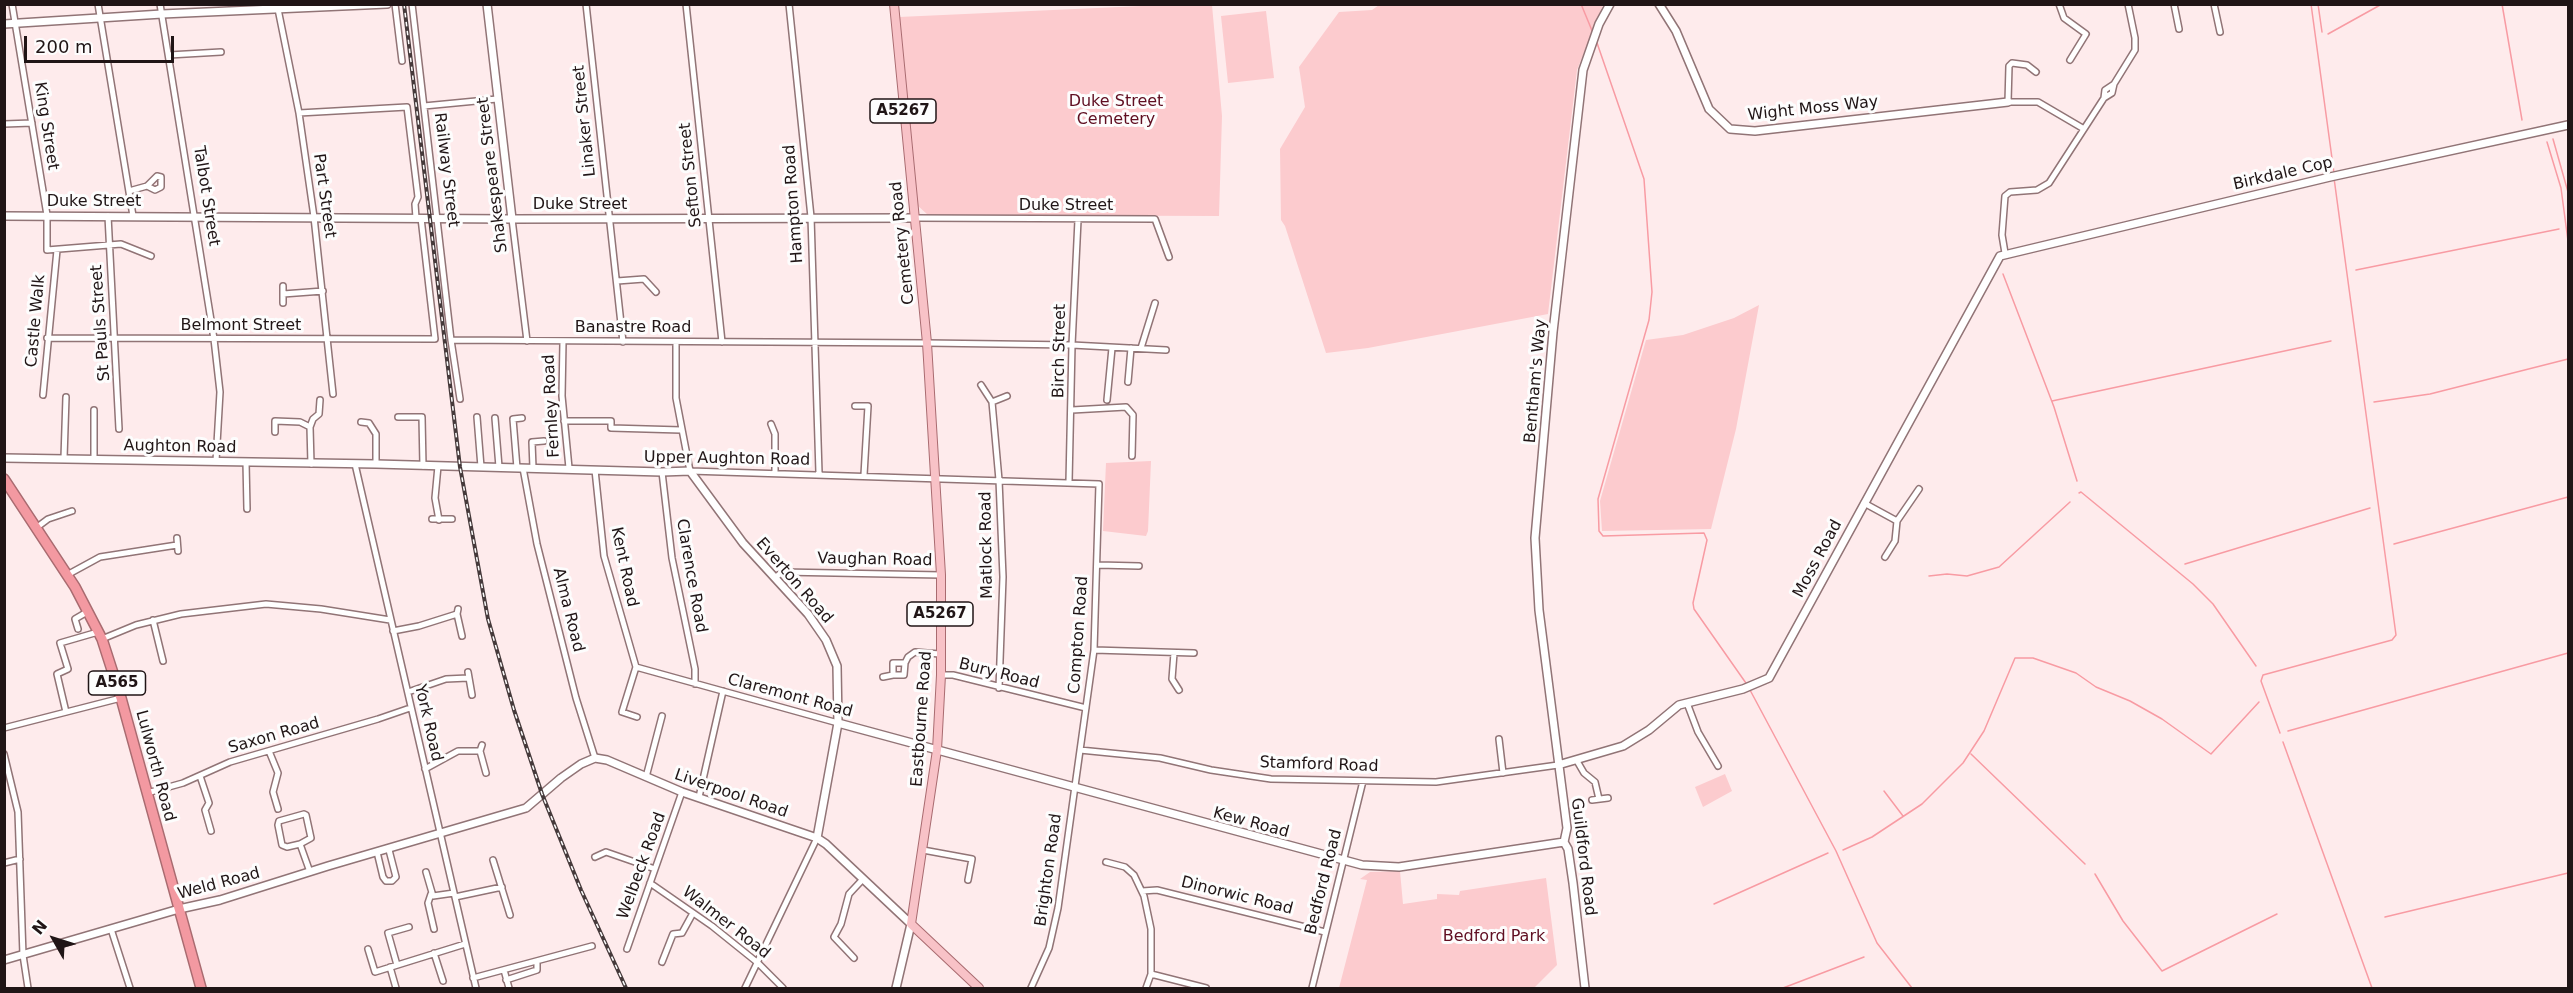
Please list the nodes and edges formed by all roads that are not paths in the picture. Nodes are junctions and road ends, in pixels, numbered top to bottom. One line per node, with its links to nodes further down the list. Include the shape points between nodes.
1 (12, 4): 24 (street, King Street)
2 (98, 4): 22 (street)
3 (160, 4): 21 (street, Talbot Street)
4 (387, 4): 18 (street)
5 (395, 4): 30 (street)
6 (412, 4): 34 (street, Railway Street)
7 (487, 4): 32 (street, Shakespeare Street)
8 (586, 4): 51 (street, Linaker Street)
9 (686, 4): 52 (street, Sefton Street)
10 (789, 4): 47 (street, Hampton Road)
11 (894, 4): 53 (main road, Cemetery Road / A5267)
12 (1610, 4): 192 (street, Bentham's Way, via 1583,70 1553,332 1535,538 1539,610)
13 (1659, 4): 33 (street, Wight Moss Way, via 1676,31 1709,109 1730,129 1762,130)
14 (2059, 4): 29 (street, via 2064,18 2086,34)
15 (2128, 4): 39 (street, via 2135,50 2114,84 2105,90)
16 (2174, 4): 25 (street)
17 (2214, 4): 26 (street)
18 (355, 5): 20 (street)
19 (278, 6): 20 (street); 21 (street); 35 (street, Part Street)
20 (315, 6)
21 (162, 14): 22 (street); 28 (street, Talbot Street)
22 (99, 18): 24 (street); 41 (street)
23 (4, 24): 24 (street)
24 (16, 24): 36 (street, King Street)
25 (2179, 29)
26 (2220, 32)
27 (221, 52): 28 (street)
28 (169, 55): 46 (street, Talbot Street)
29 (2070, 60)
30 (402, 61)
31 (2036, 72): 33 (street, via 2027,65 2009,66)
32 (497, 99): 34 (street); 54 (street, Shakespeare Street)
33 (2008, 102): 39 (street, via 2038,102)
34 (424, 106): 50 (street, Railway Street)
35 (299, 113): 48 (street, Part Street); 49 (street, via 407,107)
36 (32, 123): 37 (street); 42 (street, King Street)
37 (4, 124)
38 (2568, 125): 58 (street, Birkdale Cop)
39 (2084, 129): 58 (street, via 2049,183 2041,189 2005,196)
40 (147, 186): 41 (street)
41 (129, 190): 45 (street)
42 (47, 215): 43 (street, Duke Street); 44 (street, Duke Street); 57 (street, King Street, via 46,250)
43 (4, 216)
44 (108, 216): 45 (street, Duke Street); 56 (street, St Pauls Street)
45 (133, 216): 46 (street, Duke Street)
46 (196, 217): 48 (street, Duke Street); 70 (street, Talbot Street)
47 (811, 217): 52 (street, Duke Street); 53 (street, Duke Street); 79 (street, Hampton Road)
48 (314, 218): 49 (street, Duke Street); 63 (street, Part Street)
49 (419, 218): 50 (street, Duke Street); 71 (street, Belmont Street, via 435,339)
50 (438, 218): 54 (street, Duke Street); 72 (street, Railway Street)
51 (609, 218): 52 (street, Duke Street); 54 (street, Duke Street); 61 (street, Linaker Street)
52 (710, 218): 77 (street, Sefton Street)
53 (915, 218): 55 (street, Duke Street); 78 (main road, Cemetery Road / A5267)
54 (512, 219): 73 (street, Shakespeare Street)
55 (1078, 220): 60 (street, Duke Street, via 1155,219); 80 (street, Birch Street)
56 (109, 246): 57 (street); 59 (street, via 121,244); 69 (street, St Pauls Street)
57 (57, 250): 68 (street, Castle Walk)
58 (2005, 253): 138 (street, Moss Road, via 1996,261)
59 (151, 256)
60 (1169, 257)
61 (616, 281): 64 (street, via 644,279); 75 (street, Linaker Street)
62 (283, 286): 65 (street)
63 (323, 291): 65 (street); 71 (street, Part Street)
64 (656, 292)
65 (283, 294): 66 (street)
66 (283, 303)
67 (1155, 303): 83 (street)
68 (47, 338): 69 (street, Belmont Street); 88 (street, Castle Walk)
69 (116, 339): 70 (street, Belmont Street); 106 (street, St Pauls Street)
70 (214, 339): 71 (street, Belmont Street); 114 (street, Talbot Street, via 220,392)
71 (329, 339): 87 (street, Part Street)
72 (451, 340): 73 (street, Banastre Road); 91 (street, Railway Street)
73 (527, 341): 74 (street, Banastre Road)
74 (563, 342): 75 (street, Banastre Road); 102 (street, Fernley Road)
75 (623, 342): 76 (street, Banastre Road)
76 (676, 342): 77 (street, Banastre Road); 107 (street, via 676,398)
77 (722, 342): 79 (street, Banastre Road)
78 (927, 342): 79 (street, Banastre Road); 80 (street, Banastre Road); 132 (main road, Cemetery Road / A5267)
79 (814, 343): 130 (street, Hampton Road)
80 (1072, 345): 81 (street, Banastre Road); 97 (street, Birch Street)
81 (1112, 348): 82 (street, Banastre Road); 93 (street)
82 (1131, 348): 83 (street, Banastre Road); 85 (street)
83 (1141, 348): 84 (street, Banastre Road)
84 (1166, 350)
85 (1128, 382)
86 (981, 385): 94 (street)
87 (333, 394)
88 (43, 395)
89 (66, 396): 112 (street)
90 (1007, 396): 94 (street)
91 (460, 399)
92 (320, 400): 105 (street, via 320,414)
93 (1107, 400)
94 (992, 402): 134 (street, Matlock Road)
95 (855, 406): 131 (street, via 868,406)
96 (94, 410): 113 (street)
97 (1072, 410): 110 (street, via 1126,407 1133,415); 135 (street, Birch Street)
98 (398, 417): 119 (street, via 422,417)
99 (477, 417): 121 (street)
100 (495, 418): 122 (street)
101 (522, 418): 123 (street, Alma Road, via 513,419)
102 (564, 421): 107 (street, via 611,421 611,428); 125 (street, Fernley Road)
103 (361, 423): 118 (street, via 369,423 376,434)
104 (771, 424): 129 (street, via 775,434)
105 (310, 427): 108 (street, via 300,422 275,421); 116 (street)
106 (119, 429)
107 (681, 430): 127 (street)
108 (275, 432)
109 (544, 441): 124 (street, via 532,442)
110 (1132, 456)
111 (4, 458): 112 (street, Aughton Road)
112 (64, 458): 113 (street, Aughton Road)
113 (94, 459): 114 (street, Aughton Road)
114 (216, 461): 115 (street, Aughton Road)
115 (246, 462): 116 (street, Aughton Road); 139 (street)
116 (311, 464): 117 (street, Aughton Road)
117 (355, 464): 118 (street, Upper Aughton Road); 153 (street, York Road)
118 (375, 464): 119 (street, Upper Aughton Road)
119 (423, 466): 120 (street, Upper Aughton Road)
120 (438, 466): 121 (street, Upper Aughton Road); 141 (street, via 436,520)
121 (482, 467): 122 (street, Upper Aughton Road)
122 (499, 467): 123 (street, Upper Aughton Road)
123 (520, 468): 124 (street, Upper Aughton Road); 190 (street, Alma Road, via 576,698)
124 (533, 468): 125 (street, Upper Aughton Road)
125 (569, 468): 126 (street, Upper Aughton Road)
126 (595, 470): 128 (street, Upper Aughton Road); 164 (street, Kent Road, via 604,556)
127 (690, 471): 128 (street, Upper Aughton Road); 129 (street, Upper Aughton Road); 150 (street, Everton Road, via 737,535)
128 (662, 472): 169 (street, Clarence Road, via 672,558)
129 (775, 472): 130 (street, Upper Aughton Road)
130 (819, 473): 131 (street, Upper Aughton Road)
131 (864, 475): 132 (street, Upper Aughton Road)
132 (936, 478): 134 (street, Upper Aughton Road); 149 (main road, Eastbourne Road / A5267)
133 (4, 479): 143 (highway, Lulworth Road / A565)
134 (999, 480): 135 (street, Upper Aughton Road); 170 (street, Matlock Road, via 1003,576)
135 (1069, 482): 136 (street, Upper Aughton Road)
136 (1099, 484): 146 (street, Compton Road)
137 (1919, 489): 142 (street)
138 (1864, 503): 142 (street); 175 (street, Moss Road, via 1769,678 1744,689)
139 (247, 510)
140 (72, 511): 143 (street, via 48,519)
141 (452, 519)
142 (1897, 520): 145 (street, via 1895,541)
143 (36, 528): 148 (highway, Lulworth Road / A565)
144 (177, 545): 148 (street, via 100,557)
145 (1885, 557)
146 (1098, 565): 147 (street); 158 (street, Compton Road)
147 (1139, 566)
148 (67, 575): 151 (highway, Lulworth Road / A565)
149 (941, 575): 150 (street, Vaughan Road, via 782,572); 161 (main road, Eastbourne Road / A5267)
150 (775, 578): 181 (street, Everton Road, via 826,640 837,666)
151 (87, 612): 154 (street, via 75,619); 156 (highway, Lulworth Road / A565)
152 (153, 620): 153 (street, via 266,604); 156 (street); 162 (street)
153 (390, 620): 155 (street, York Road)
154 (78, 629)
155 (393, 631): 157 (street, via 458,611); 171 (street, York Road)
156 (100, 635): 174 (highway, Lulworth Road / A565); 178 (street, via 60,643 68,669 57,674)
157 (462, 636)
158 (1094, 650): 159 (street); 177 (street, Compton Road)
159 (1174, 653): 160 (street); 168 (street, via 1171,672 1178,687)
160 (1194, 653)
161 (940, 654): 163 (street, via 915,652); 166 (main road, Eastbourne Road / A5267)
162 (163, 661)
163 (905, 663): 165 (street, via 893,663); 165 (street, via 904,675)
164 (636, 667): 169 (street, Claremont Road); 180 (street, via 622,712)
165 (892, 675): 167 (street)
166 (941, 675): 170 (street, Bury Road); 185 (main road, Eastbourne Road / A5267)
167 (883, 676)
168 (1184, 680)
169 (695, 684): 172 (street, Claremont Road)
170 (999, 688): 177 (street, Bury Road)
171 (408, 692): 173 (street, via 468,675); 176 (street, York Road)
172 (723, 692): 181 (street, Claremont Road); 205 (street)
173 (472, 695)
174 (122, 698): 178 (street); 203 (highway, Lulworth Road / A565)
175 (1687, 703): 191 (street, Moss Road, via 1623,746); 193 (street)
176 (410, 708): 184 (street, Saxon Road); 194 (street, York Road)
177 (1086, 708): 186 (street, Compton Road)
178 (66, 712): 182 (street)
179 (663, 716): 198 (street)
180 (637, 717)
181 (838, 723): 185 (street, Claremont Road); 210 (street, Everton Road)
182 (4, 728)
183 (1499, 739): 187 (street)
184 (269, 750): 197 (street, Saxon Road); 207 (street, via 278,773 273,792)
185 (937, 750): 200 (street, Kew Road); 214 (main road, Eastbourne Road / A5267)
186 (1080, 750): 199 (street, Stamford Road, via 1160,758 1270,779); 200 (street, Compton Road)
187 (1501, 752): 188 (street); 196 (street)
188 (1492, 753)
189 (4, 754): 201 (street)
190 (596, 758): 198 (street, Liverpool Road); 209 (street, via 561,778 526,808)
191 (1577, 761): 192 (street, Moss Road); 206 (street, via 1595,782 1596,800)
192 (1558, 765): 196 (street, Stamford Road); 211 (street, Guildford Road, via 1567,828)
193 (1718, 766)
194 (425, 769): 195 (street, via 458,751 481,748); 209 (street, York Road)
195 (486, 773)
196 (1503, 773): 199 (street, Stamford Road, via 1437,782)
197 (200, 776): 203 (street, Saxon Road); 208 (street, via 209,802 205,810)
198 (646, 777): 202 (street, Liverpool Road)
199 (1363, 781): 220 (street, Bedford Road)
200 (1074, 788): 220 (street, Kew Road); 268 (street, Brighton Road, via 1056,920 1049,948)
201 (14, 792): 204 (street); 217 (street)
202 (682, 792): 205 (street, Liverpool Road); 222 (street, Welbeck Road)
203 (147, 794): 232 (highway, Lulworth Road / A565)
204 (4, 795)
205 (699, 797): 210 (street, Liverpool Road)
206 (1608, 798)
207 (278, 809)
208 (211, 831)
209 (440, 834): 213 (street, Weld Road); 231 (street, York Road)
210 (817, 838): 225 (street, Liverpool Road); 250 (street)
211 (1564, 842): 220 (street, Kew Road, via 1399,867); 272 (street, Guildford Road, via 1574,883)
212 (300, 844): 212 (street, via 282,844 279,822 306,815 311,838); 223 (street)
213 (389, 850): 215 (street, Weld Road); 215 (street, via 396,877 392,881 383,877)
214 (923, 850): 226 (street, via 972,859); 235 (main road, Eastbourne Road / A5267)
215 (377, 852): 223 (street, Weld Road)
216 (595, 857): 222 (street, via 606,852)
217 (20, 859): 221 (street); 245 (street)
218 (493, 860): 228 (street)
219 (1106, 862): 229 (street, via 1134,874)
220 (1343, 862): 239 (street, Bedford Road)
221 (4, 863)
222 (655, 869): 227 (street, Welbeck Road)
223 (310, 872): 232 (street, Weld Road)
224 (426, 872): 230 (street)
225 (863, 879): 235 (street, Liverpool Road); 246 (street, via 847,899 834,937)
226 (968, 880)
227 (650, 883): 233 (street, Walmer Road); 243 (street, Welbeck Road)
228 (502, 887): 231 (street); 234 (street)
229 (1142, 891): 239 (street, Dinorwic Road, via 1157,890); 254 (street, via 1151,929)
230 (430, 894): 231 (street); 238 (street, via 428,903)
231 (454, 895): 240 (street, York Road)
232 (179, 909): 237 (street, Weld Road); 260 (highway, A565)
233 (693, 913): 249 (street, via 682,933 673,934); 250 (street, Walmer Road)
234 (510, 915)
235 (911, 924): 266 (street); 267 (main road, Liverpool Road)
236 (409, 927): 251 (street, via 388,933)
237 (111, 929): 245 (street, Weld Road); 259 (street)
238 (434, 929)
239 (1325, 932): 271 (street, Bedford Road)
240 (465, 944): 244 (street); 255 (street, York Road)
241 (592, 946): 248 (street)
242 (368, 948): 252 (street, via 375,972)
243 (627, 949)
244 (434, 953): 251 (street); 257 (street)
245 (23, 955): 247 (street, Weld Road); 258 (street)
246 (854, 958)
247 (4, 960)
248 (537, 961): 253 (street); 256 (street, via 535,972)
249 (662, 962)
250 (758, 963): 264 (street); 265 (street, Walmer Road)
251 (397, 965): 252 (street)
252 (390, 967): 261 (street)
253 (504, 970): 255 (street); 256 (street)
254 (1151, 974): 269 (street); 270 (street)
255 (473, 978): 262 (street, York Road)
256 (506, 980): 263 (street)
257 (442, 981)
258 (28, 988)
259 (130, 988)
260 (201, 988)
261 (396, 988)
262 (476, 988)
263 (509, 988)
264 (745, 988)
265 (783, 988)
266 (896, 988)
267 (978, 988)
268 (1031, 988)
269 (1146, 988)
270 (1206, 988)
271 (1312, 988)
272 (1585, 988)

